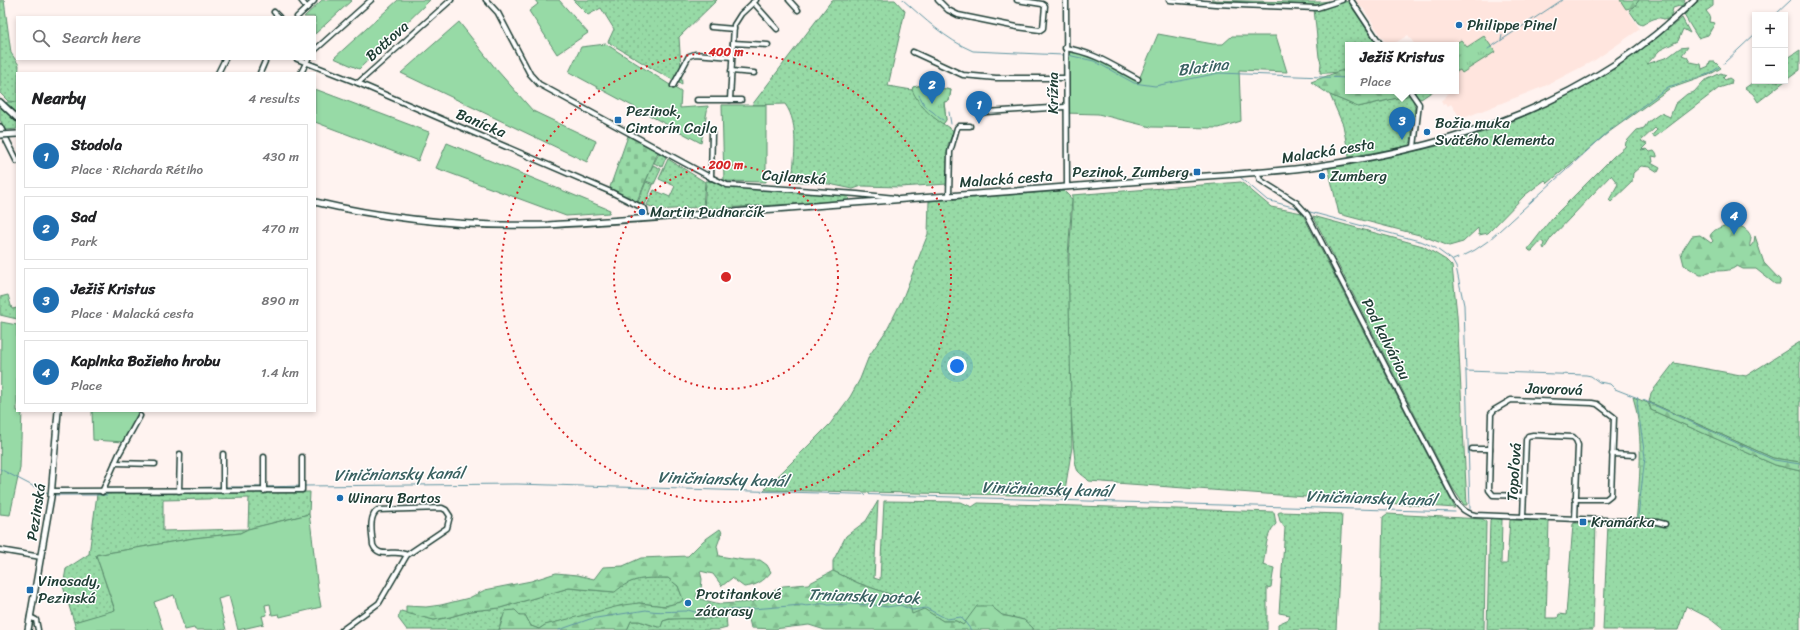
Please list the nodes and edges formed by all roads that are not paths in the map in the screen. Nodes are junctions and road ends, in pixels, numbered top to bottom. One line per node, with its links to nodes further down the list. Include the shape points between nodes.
1 (301, 0): 15 (street)
2 (371, 0): 26 (street)
3 (450, 0): 40 (street, Bottova)
4 (789, 0): 16 (street)
5 (938, 0): 6 (street, via 958,15 1017,28 1043,28 1044,6)
6 (1017, 0)
7 (1066, 0): 27 (street, Krížna)
8 (1169, 0): 9 (street, via 1314,8)
9 (1342, 0)
10 (1352, 0): 23 (street)
11 (1694, 0): 55 (main road, Malacká cesta, via 1644,45 1608,70 1565,94 1499,123)
12 (314, 1): 15 (street)
13 (489, 1): 58 (street, Cajlanská, via 530,74 539,84)
14 (755, 1): 21 (street, via 741,14); 22 (street)
15 (307, 8): 19 (street)
16 (798, 10)
17 (274, 12): 18 (street)
18 (278, 16)
19 (298, 16)
20 (711, 27): 21 (street)
21 (734, 29): 24 (street)
22 (777, 29)
23 (1379, 42)
24 (733, 43): 25 (street); 29 (street)
25 (768, 45)
26 (316, 49)
27 (1065, 49): 38 (street, Krížna); 39 (street, via 1090,53)
28 (913, 52): 38 (street, via 963,75 996,78)
29 (732, 57): 33 (street); 41 (street, via 695,54 689,56)
30 (224, 60): 34 (street)
31 (266, 60): 35 (street)
32 (307, 61): 36 (street); 40 (street, Banícka)
33 (731, 71): 37 (street); 44 (street)
34 (218, 72)
35 (260, 72)
36 (302, 72)
37 (754, 73)
38 (1065, 78): 47 (street, Krížna)
39 (1138, 78)
40 (358, 83): 65 (street, Banícka, via 645,209)
41 (672, 86)
42 (1412, 94): 55 (street, via 1419,104)
43 (697, 100): 44 (street)
44 (730, 100): 45 (street)
45 (741, 100)
46 (0, 102): 49 (main road)
47 (1065, 107): 48 (street); 59 (street, Krížna)
48 (979, 114)
49 (16, 117)
50 (970, 126): 61 (street, via 957,128 950,152)
51 (0, 127): 56 (main road)
52 (712, 133): 58 (street)
53 (16, 134): 54 (main road, bridge)
54 (0, 135)
55 (1414, 147): 57 (main road, Malacká cesta, via 1324,165)
56 (16, 159)
57 (1257, 172): 59 (main road, Malacká cesta); 85 (street, Pod kalváriou, via 1260,180 1297,203 1307,214 1456,502 1470,514)
58 (711, 178): 60 (street, Cajlanská, via 726,185)
59 (1066, 187): 61 (main road, Malacká cesta)
60 (857, 194): 62 (street, Cajlanská); 64 (street)
61 (949, 196): 62 (main road)
62 (897, 199): 64 (main road)
63 (316, 202): 65 (main road, via 383,215 471,224 548,225)
64 (857, 202): 65 (main road)
65 (646, 218)
66 (58, 412): 82 (main road, Pezinská)
67 (140, 416): 76 (street)
68 (1472, 449): 69 (street)
69 (1490, 449): 72 (street, Javorová, via 1494,410 1511,400 1561,401 1597,404 1612,415); 83 (street, Javorová, via 1490,493)
70 (180, 454): 79 (street)
71 (223, 454): 80 (street)
72 (1612, 454): 73 (street); 84 (street, Javorová, via 1610,497)
73 (1634, 455)
74 (264, 457): 78 (street)
75 (302, 457): 78 (street, via 302,490)
76 (115, 463): 77 (street); 81 (street)
77 (155, 464)
78 (264, 490): 80 (street)
79 (179, 491): 80 (street); 81 (street)
80 (223, 491)
81 (102, 492): 82 (street)
82 (52, 494): 90 (main road, Pezinská)
83 (1524, 496): 84 (street, Topoľová, via 1526,440 1528,436 1533,435 1576,440 1578,445); 85 (street, Topoľová)
84 (1575, 498): 86 (street, Topoľová)
85 (1523, 517): 86 (street, Pod kalváriou)
86 (1575, 519): 87 (street, Pod kalváriou)
87 (1665, 524)
88 (0, 550): 90 (street)
89 (407, 555): 89 (street, via 398,552 381,553 374,549 374,512 442,508 446,510 450,516 447,528); 94 (street, via 379,603)
90 (41, 556): 91 (main road, Pezinská)
91 (30, 616): 92 (main road, Pezinská); 93 (street, via 36,620)
92 (28, 630)
93 (38, 630)
94 (342, 630)

